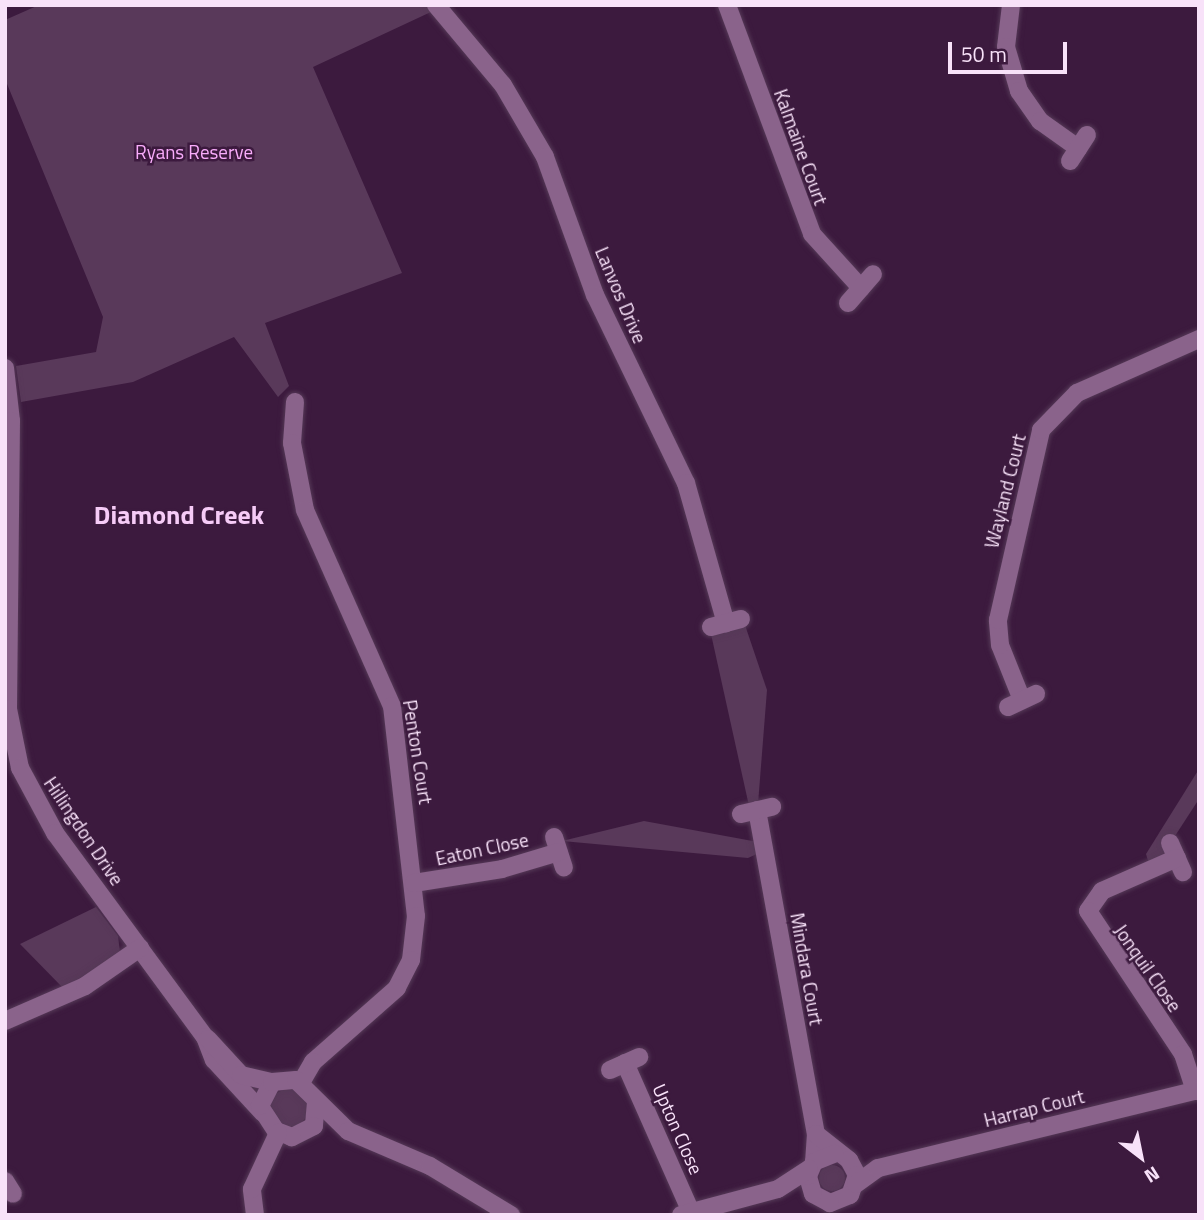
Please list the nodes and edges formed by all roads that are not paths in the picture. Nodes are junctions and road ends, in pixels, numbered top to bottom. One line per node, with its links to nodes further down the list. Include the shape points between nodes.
1 (436, 5): 11 (street, Lanvos Drive, via 503,85 545,157 603,314 686,483)
2 (727, 5): 6 (street, Kalmaine Court, via 812,234)
3 (1011, 5): 4 (street, via 1006,47 1019,91 1041,121)
4 (1079, 148)
5 (873, 274): 6 (street)
6 (861, 288): 7 (street)
7 (848, 303)
8 (1199, 339): 12 (street, Wayland Court, via 1077,393 1041,430 998,620)
9 (5, 368): 13 (street, Hillingdon Drive)
10 (295, 402): 17 (street, Penton Court, via 292,443 305,510 392,706)
11 (726, 623)
12 (1022, 700)
13 (10, 750): 18 (street, Hillingdon Drive, via 40,810)
14 (757, 810): 30 (street, Mindara Court)
15 (559, 852): 17 (street, Eaton Close, via 502,869)
16 (1177, 858): 24 (street, Jonquil Close, via 1083,904 1183,1054)
17 (414, 883): 23 (street, Penton Court, via 416,932 405,975 374,1014 313,1062)
18 (139, 948): 19 (street, via 85,986); 20 (street, Hillingdon Drive)
19 (5, 1021)
20 (205, 1037): 22 (street, Hillingdon Drive, via 241,1075); 26 (street, Hillingdon Drive, via 228,1079)
21 (625, 1063): 37 (street, Upton Close)
22 (272, 1082): 23 (street, via 287,1078); 26 (street, via 261,1098)
23 (301, 1083): 25 (street)
24 (1197, 1090): 33 (street, Harrap Court)
25 (316, 1102): 27 (street); 29 (street, via 317,1118)
26 (263, 1114): 28 (street)
27 (348, 1131): 29 (street); 39 (street, via 430,1166)
28 (278, 1133): 29 (street); 38 (street, via 252,1189)
29 (308, 1133)
30 (816, 1134): 31 (street); 32 (street, Mindara Court)
31 (841, 1157): 32 (street); 33 (street, Harrap Court); 35 (street)
32 (812, 1166): 34 (street); 36 (street, Mindara Court)
33 (878, 1168): 35 (street, Harrap Court)
34 (778, 1189): 36 (street); 37 (street)
35 (853, 1189): 36 (street); 40 (street)
36 (823, 1203)
37 (686, 1213)
38 (254, 1215)
39 (511, 1215)
40 (849, 1215)

